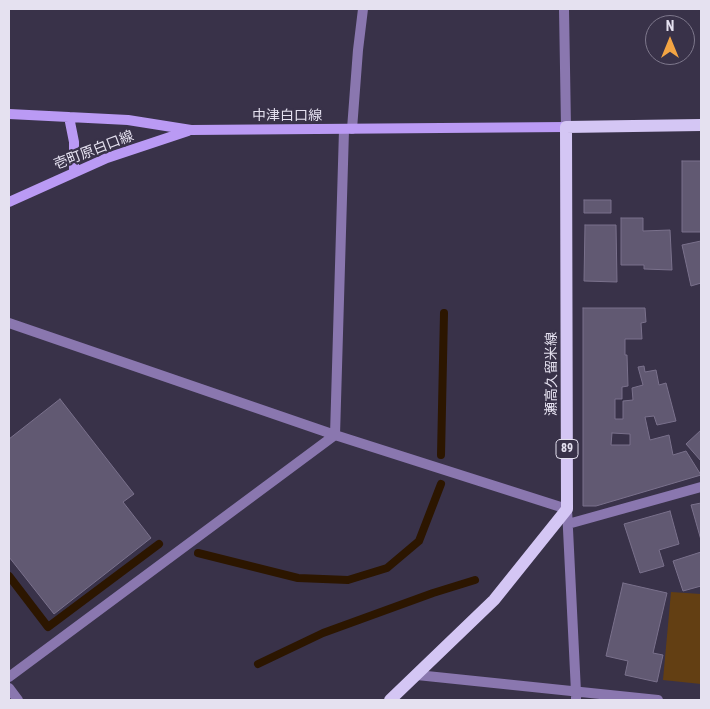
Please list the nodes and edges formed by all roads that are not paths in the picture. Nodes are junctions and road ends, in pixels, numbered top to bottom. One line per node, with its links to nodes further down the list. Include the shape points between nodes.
1 (363, 9): 8 (street)
2 (564, 9): 6 (street, 瀬高久留米線 / 89)
3 (9, 114): 4 (main road, 中津白口線)
4 (69, 117): 7 (main road, 中津白口線, via 128,120); 9 (main road, via 74,142)
5 (701, 125): 6 (main road)
6 (566, 127): 8 (main road, 中津白口線); 14 (main road, 瀬高久留米線 / 89)
7 (191, 130): 8 (main road, 中津白口線); 9 (main road, 壱町原白口線)
8 (348, 130): 12 (street)
9 (74, 172): 10 (main road, 壱町原白口線)
10 (9, 202)
11 (9, 323): 12 (street)
12 (335, 434): 14 (street); 17 (street)
13 (701, 487): 15 (street)
14 (568, 509): 15 (street); 16 (main road, via 494,600)
15 (568, 524): 19 (street)
16 (417, 675): 19 (street); 21 (main road)
17 (9, 677)
18 (9, 688): 20 (street)
19 (576, 696): 22 (street)
20 (18, 700)
21 (390, 700)
22 (658, 700)

